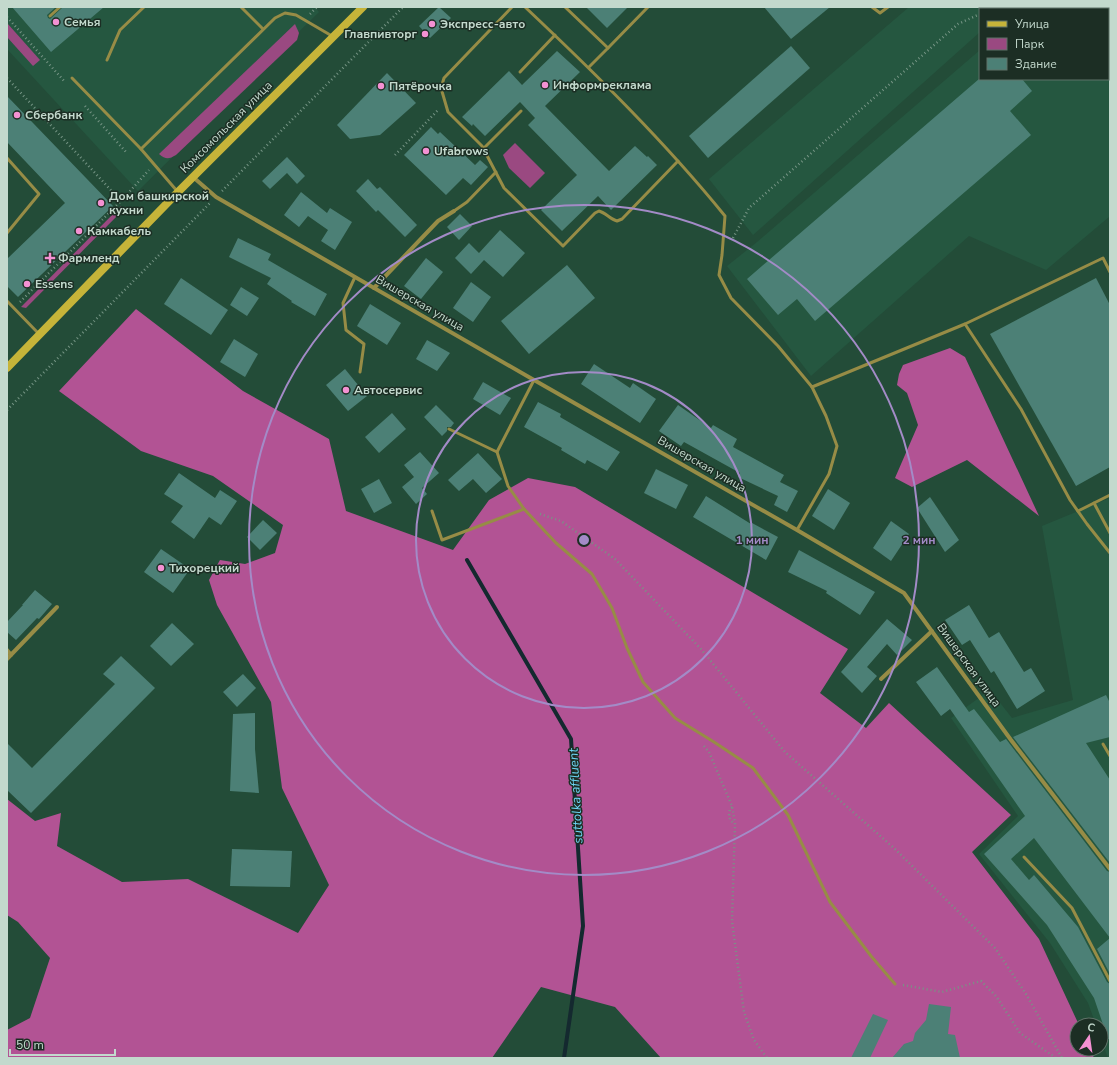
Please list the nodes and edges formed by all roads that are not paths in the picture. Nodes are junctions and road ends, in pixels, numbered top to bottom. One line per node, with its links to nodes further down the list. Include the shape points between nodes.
1 (60, 7): 11 (lane)
2 (144, 7): 16 (lane, via 120,30)
3 (241, 7): 12 (lane)
4 (364, 7): 14 (main road, Комсомольская улица)
5 (512, 7): 21 (lane, via 444,78 441,88 450,115)
6 (525, 7): 13 (lane)
7 (565, 7): 15 (lane)
8 (648, 7): 15 (lane)
9 (872, 7): 10 (lane, via 880,13)
10 (888, 7)
11 (50, 16)
12 (263, 29): 14 (lane, via 285,13 296,15); 22 (lane)
13 (555, 35): 17 (lane); 18 (lane)
14 (334, 37): 26 (main road, Комсомольская улица)
15 (608, 48): 17 (lane)
16 (107, 60)
17 (589, 67): 24 (lane)
18 (520, 72)
19 (72, 78): 22 (lane)
20 (521, 111): 21 (lane)
21 (484, 148): 25 (lane)
22 (141, 149): 27 (lane)
23 (7, 158): 29 (lane, via 39,194)
24 (678, 161): 25 (lane, via 622,219 611,219 599,211 564,246 506,191); 39 (lane, via 725,216 719,275 731,298 778,346)
25 (496, 172): 28 (lane, via 467,202)
26 (193, 178): 27 (main road, Комсомольская улица); 31 (street, Вишерская улица, via 216,197)
27 (178, 192): 35 (main road, Комсомольская улица)
28 (454, 211): 32 (street, via 438,221)
29 (7, 233)
30 (1110, 272): 34 (lane, via 1103,258)
31 (355, 277): 32 (street, Вишерская улица); 37 (lane, via 343,302 346,330 364,344)
32 (374, 288): 38 (street, Вишерская улица)
33 (7, 301): 35 (lane)
34 (965, 324): 39 (lane); 46 (lane, via 1021,409)
35 (40, 335): 36 (main road, Комсомольская улица)
36 (7, 368)
37 (360, 372)
38 (534, 380): 41 (lane); 47 (street, Вишерская улица)
39 (812, 387): 47 (lane, via 837,446 829,474)
40 (449, 429): 41 (lane)
41 (497, 452): 44 (lane, via 508,486)
42 (1110, 495): 43 (lane)
43 (1094, 503): 46 (lane); 48 (lane)
44 (524, 509): 45 (lane, via 442,540); 61 (lane, via 592,574 612,608 643,682 658,699 675,718 753,768 788,815 830,902)
45 (432, 511)
46 (1078, 512): 49 (lane)
47 (797, 530): 51 (street, Вишерская улица, via 904,593)
48 (1110, 533)
49 (1110, 553)
50 (57, 607): 53 (street)
51 (932, 631): 55 (street); 59 (street, Вишерская улица, via 1011,740)
52 (7, 650): 53 (street)
53 (12, 655): 54 (street)
54 (7, 659)
55 (881, 679)
56 (1103, 744): 57 (lane)
57 (1110, 756)
58 (1024, 857): 60 (lane, via 1072,908)
59 (1110, 869)
60 (1110, 981)
61 (894, 984)

